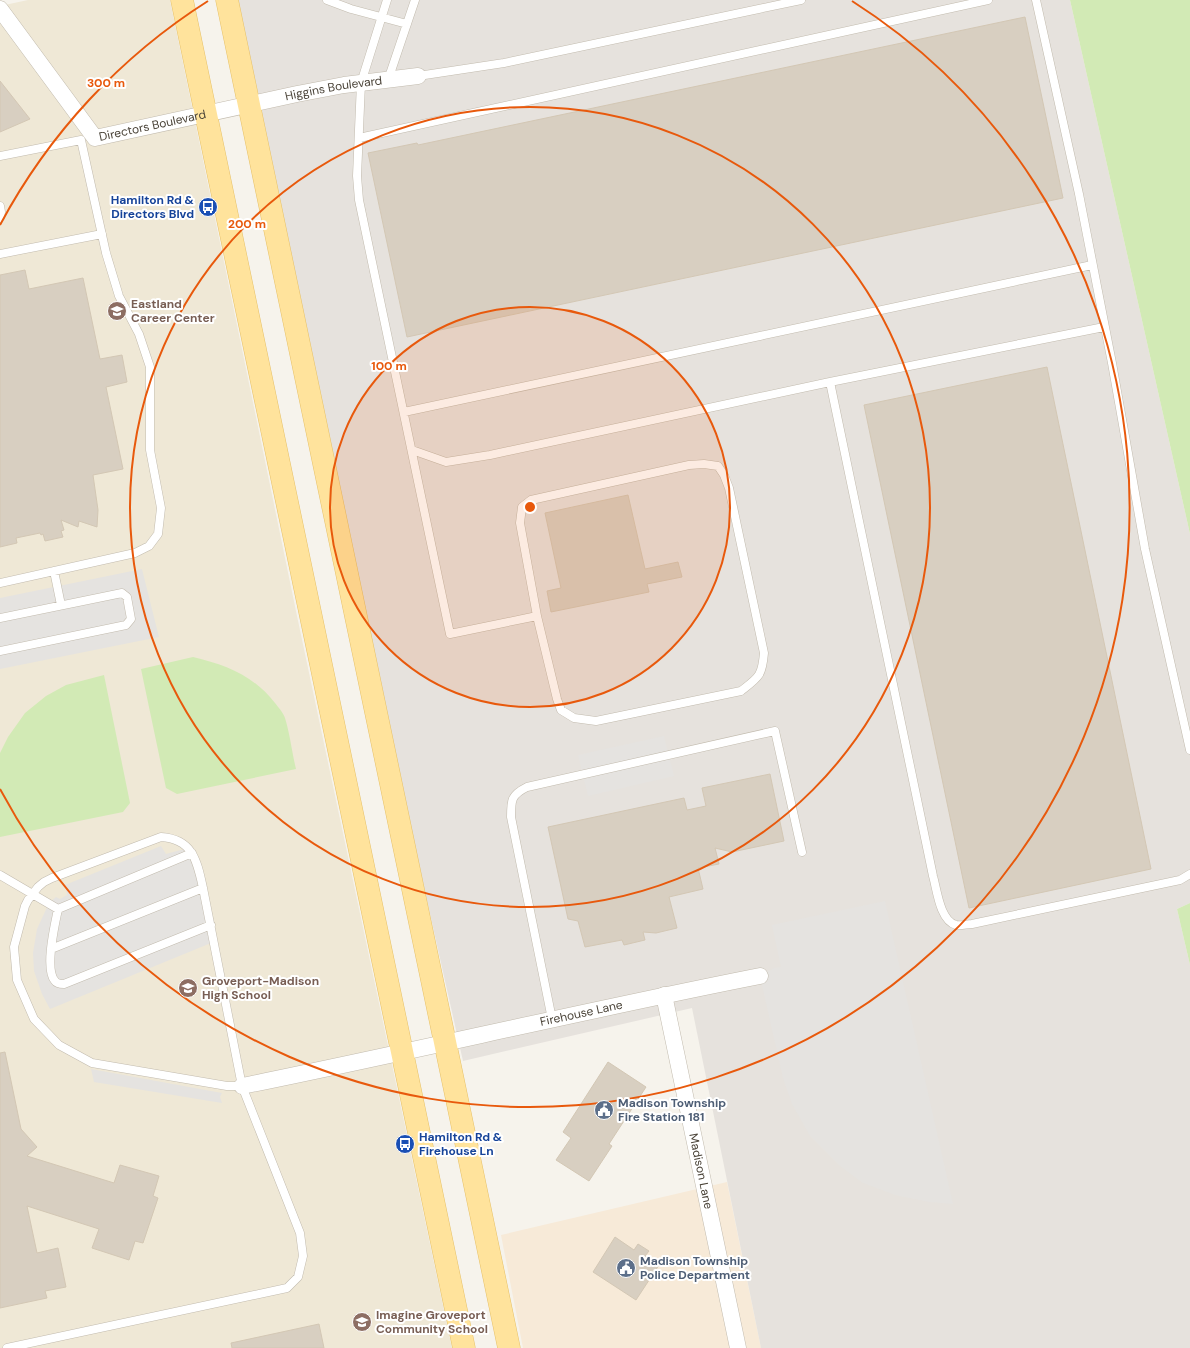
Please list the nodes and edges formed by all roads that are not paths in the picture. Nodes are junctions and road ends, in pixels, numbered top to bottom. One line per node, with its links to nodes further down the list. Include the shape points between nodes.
1 (182, 0): 16 (main road)
2 (227, 0): 15 (main road)
3 (327, 0): 10 (lane)
4 (387, 0): 10 (lane)
5 (415, 0): 11 (lane)
6 (801, 0): 12 (lane, via 504,63)
7 (988, 0): 17 (lane)
8 (1036, 0): 24 (lane)
9 (0, 9): 18 (street, Directors Boulevard)
10 (382, 17): 11 (lane); 14 (lane)
11 (407, 24): 13 (lane)
12 (418, 76): 13 (street, Higgins Boulevard)
13 (388, 80): 14 (street, Higgins Boulevard)
14 (361, 83): 15 (street, Higgins Boulevard); 17 (lane)
15 (249, 104): 16 (street, Directors Boulevard); 48 (main road)
16 (205, 113): 18 (street, Directors Boulevard); 49 (main road)
17 (359, 138): 27 (lane, via 359,200)
18 (88, 139): 19 (lane); 22 (lane)
19 (0, 156)
20 (0, 206): 21 (lane)
21 (0, 218)
22 (102, 234): 23 (lane); 29 (lane, via 119,296 140,334 150,367 150,450 161,508 158,534 149,546 135,553)
23 (0, 254)
24 (1092, 265): 25 (lane); 27 (lane)
25 (1104, 327): 26 (lane); 35 (lane, via 1145,549)
26 (830, 382): 28 (lane, via 490,455 446,462); 38 (lane, via 934,876 943,914 948,922 957,925 972,924 1180,880)
27 (404, 412): 28 (lane)
28 (412, 450): 32 (lane, via 450,634)
29 (54, 571): 30 (lane); 31 (lane)
30 (0, 582)
31 (61, 605): 33 (lane); 34 (lane, via 122,593 127,598 131,619 126,625)
32 (537, 616): 32 (lane, via 520,523 522,507 531,500 689,465 718,466 729,488 764,653 763,670 756,680 741,691 596,721 574,718 561,710 557,699)
33 (0, 618)
34 (0, 651)
35 (1190, 750)
36 (802, 852): 47 (lane, via 775,731 527,787 516,793 511,805 511,817)
37 (192, 853): 40 (lane, via 198,865); 41 (lane, via 186,845 161,837 52,878); 42 (lane)
38 (1190, 874)
39 (0, 875): 41 (lane)
40 (203, 888): 43 (lane); 44 (lane)
41 (32, 893): 42 (lane); 50 (lane, via 25,906 14,947 17,980 34,1019 59,1046 92,1063 228,1086)
42 (58, 909): 44 (lane)
43 (211, 925): 44 (lane, via 64,984 58,984 53,977); 50 (lane)
44 (51, 949)
45 (760, 976): 46 (street, Firehouse Lane)
46 (664, 995): 47 (street, Firehouse Lane); 54 (street, Madison Lane)
47 (552, 1019): 48 (street, Firehouse Lane)
48 (444, 1043): 49 (street, Firehouse Lane); 53 (main road)
49 (402, 1051): 50 (street, Firehouse Lane); 52 (main road)
50 (242, 1086): 51 (lane, via 300,1233 303,1256 298,1277 287,1288)
51 (7, 1348)
52 (464, 1348)
53 (509, 1348)
54 (738, 1348)

